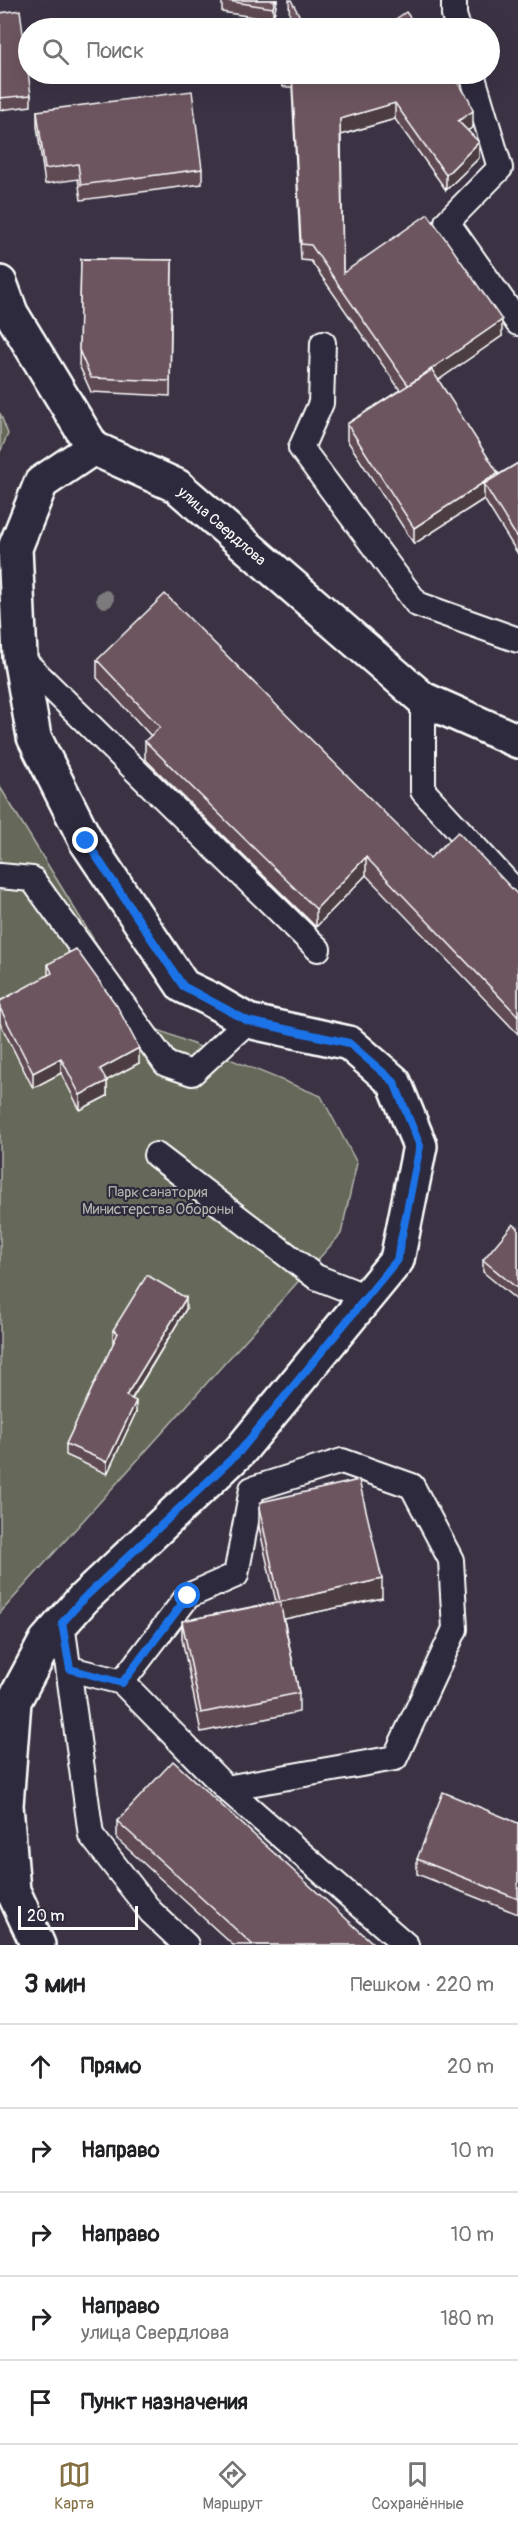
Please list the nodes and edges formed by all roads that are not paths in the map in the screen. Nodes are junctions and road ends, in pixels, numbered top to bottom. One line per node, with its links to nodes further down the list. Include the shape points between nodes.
1 (454, 0): 2 (lane)
2 (455, 18)
3 (475, 84): 5 (lane, via 500,168 447,222)
4 (0, 283): 7 (main road, via 11,313)
5 (518, 323)
6 (323, 343): 8 (lane, via 321,403 301,448 417,604)
7 (93, 448): 9 (main road, via 41,483 15,548); 10 (main road, улица Свердлова, via 177,486)
8 (518, 640)
9 (20, 657): 14 (lane); 15 (main road, via 34,737 86,841 183,986)
10 (423, 699): 11 (main road, улица Свердлова); 13 (lane, via 423,791)
11 (518, 741)
12 (0, 876): 15 (lane, via 32,879 166,1064 192,1073)
13 (518, 894)
14 (318, 949)
15 (248, 1021): 17 (main road, via 349,1043 394,1082 420,1146 397,1260)
16 (156, 1155): 17 (lane, via 316,1277)
17 (367, 1297): 18 (main road, via 240,1451)
18 (62, 1623): 19 (lane); 22 (main road, via 46,1641 14,1701 6,1805 13,1891)
19 (70, 1669): 20 (lane); 23 (lane, via 91,1834 151,1912)
20 (122, 1683): 21 (lane); 21 (lane, via 188,1596 236,1575 252,1489 342,1461 412,1486 451,1560 455,1629 394,1758)
21 (226, 1788): 24 (lane)
22 (38, 1945)
23 (186, 1945)
24 (406, 1945)

